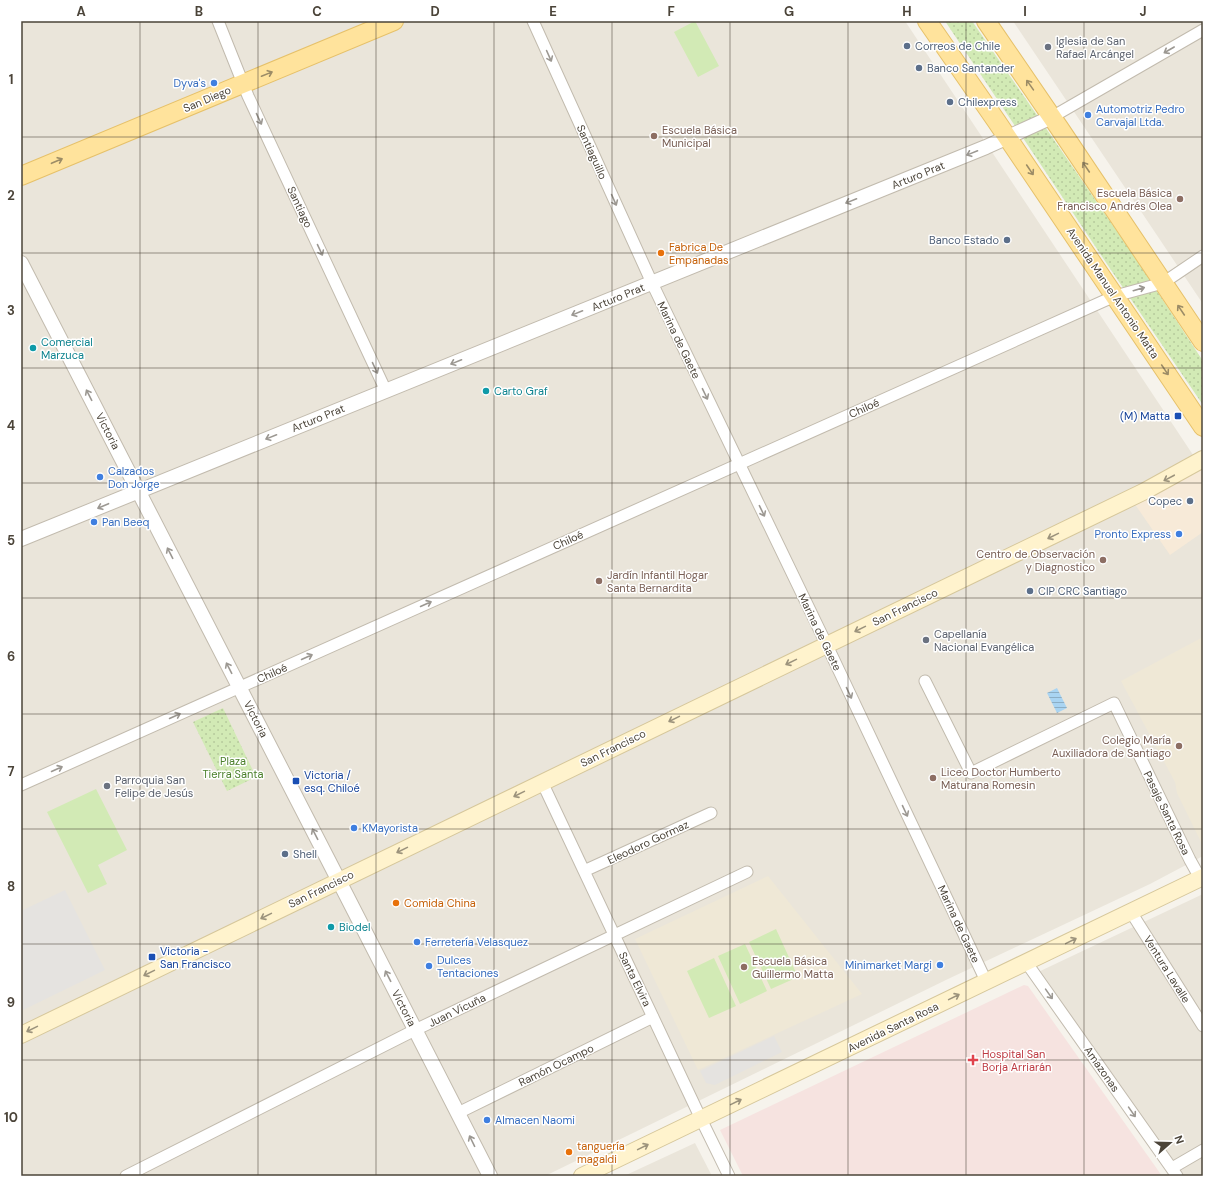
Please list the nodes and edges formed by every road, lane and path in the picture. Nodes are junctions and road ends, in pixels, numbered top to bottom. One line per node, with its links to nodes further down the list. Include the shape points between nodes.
1 (218, 21): 7 (street, Santiago)
2 (394, 21): 7 (main road, San Diego, one-way to 2)
3 (533, 21): 13 (street, Santiaguillo, one-way to 13)
4 (927, 21): 9 (main road, Avenida Manuel Antonio Matta)
5 (986, 21): 8 (main road, one-way to 5)
6 (1203, 30): 8 (street, Arturo Prat, one-way to 8)
7 (243, 84): 10 (main road, San Diego, one-way to 7); 17 (street, Santiago, one-way to 17)
8 (1052, 117): 9 (street, Arturo Prat); 14 (main road, one-way to 8)
9 (1008, 137): 13 (street, Arturo Prat, one-way to 13); 15 (main road, Avenida Manuel Antonio Matta, one-way to 15)
10 (21, 176)
11 (1203, 256): 14 (street, Chiloé)
12 (21, 264): 21 (street, Victoria, one-way to 12)
13 (652, 283): 17 (street, Arturo Prat, one-way to 17); 20 (street, Marina de Gaete, one-way to 20)
14 (1163, 283): 15 (street, Chiloé, one-way to 14); 16 (main road, one-way to 14)
15 (1115, 296): 18 (main road, Avenida Manuel Antonio Matta, one-way to 18); 20 (street, Chiloé)
16 (1203, 342)
17 (386, 391): 21 (street, Arturo Prat, one-way to 21)
18 (1203, 427)
19 (1203, 459): 23 (main road, San Francisco, one-way to 23, via 1145,491)
20 (739, 464): 23 (street, Marina de Gaete, one-way to 23); 25 (street, Chiloé, one-way to 20)
21 (139, 491): 22 (street, Arturo Prat, one-way to 22); 25 (street, Victoria, one-way to 21)
22 (21, 539)
23 (826, 645): 26 (main road, San Francisco, one-way to 26); 36 (street, Marina de Gaete, one-way to 36)
24 (925, 681): 31 (street, Pasaje Santa Rosa, via 971,773 1114,704 1190,860)
25 (239, 687): 27 (street, Chiloé, one-way to 25); 32 (street, Victoria, one-way to 25)
26 (542, 782): 29 (street, Santa Elvira); 32 (main road, San Francisco, one-way to 32)
27 (21, 785)
28 (711, 813): 29 (street, Eleodoro Gormaz)
29 (584, 871): 34 (street, Santa Elvira)
30 (747, 872): 34 (street, Juan Vicuña)
31 (1201, 877): 33 (main road, Avenida Santa Rosa)
32 (339, 881): 39 (street, Victoria, one-way to 32); 40 (main road, San Francisco, one-way to 40)
33 (1130, 912): 35 (main road, Avenida Santa Rosa, one-way to 33); 38 (street, Ventura Lavalle)
34 (614, 935): 37 (street, Santa Elvira); 39 (street, Juan Vicuña)
35 (1026, 962): 36 (main road, Avenida Santa Rosa); 44 (street, Amazonas, one-way to 44)
36 (986, 982): 42 (main road, Avenida Santa Rosa, one-way to 36)
37 (653, 1017): 41 (street, Ramón Ocampo); 42 (street, Santa Elvira)
38 (1203, 1026)
39 (415, 1030): 41 (street, Victoria); 45 (street, Juan Vicuña)
40 (21, 1035)
41 (458, 1112): 46 (street, Victoria, one-way to 41)
42 (701, 1119): 47 (main road, Avenida Santa Rosa, one-way to 42); 48 (street, Santa Elvira)
43 (1203, 1150): 44 (street)
44 (1175, 1172)
45 (126, 1176)
46 (490, 1176)
47 (582, 1176)
48 (729, 1176)

